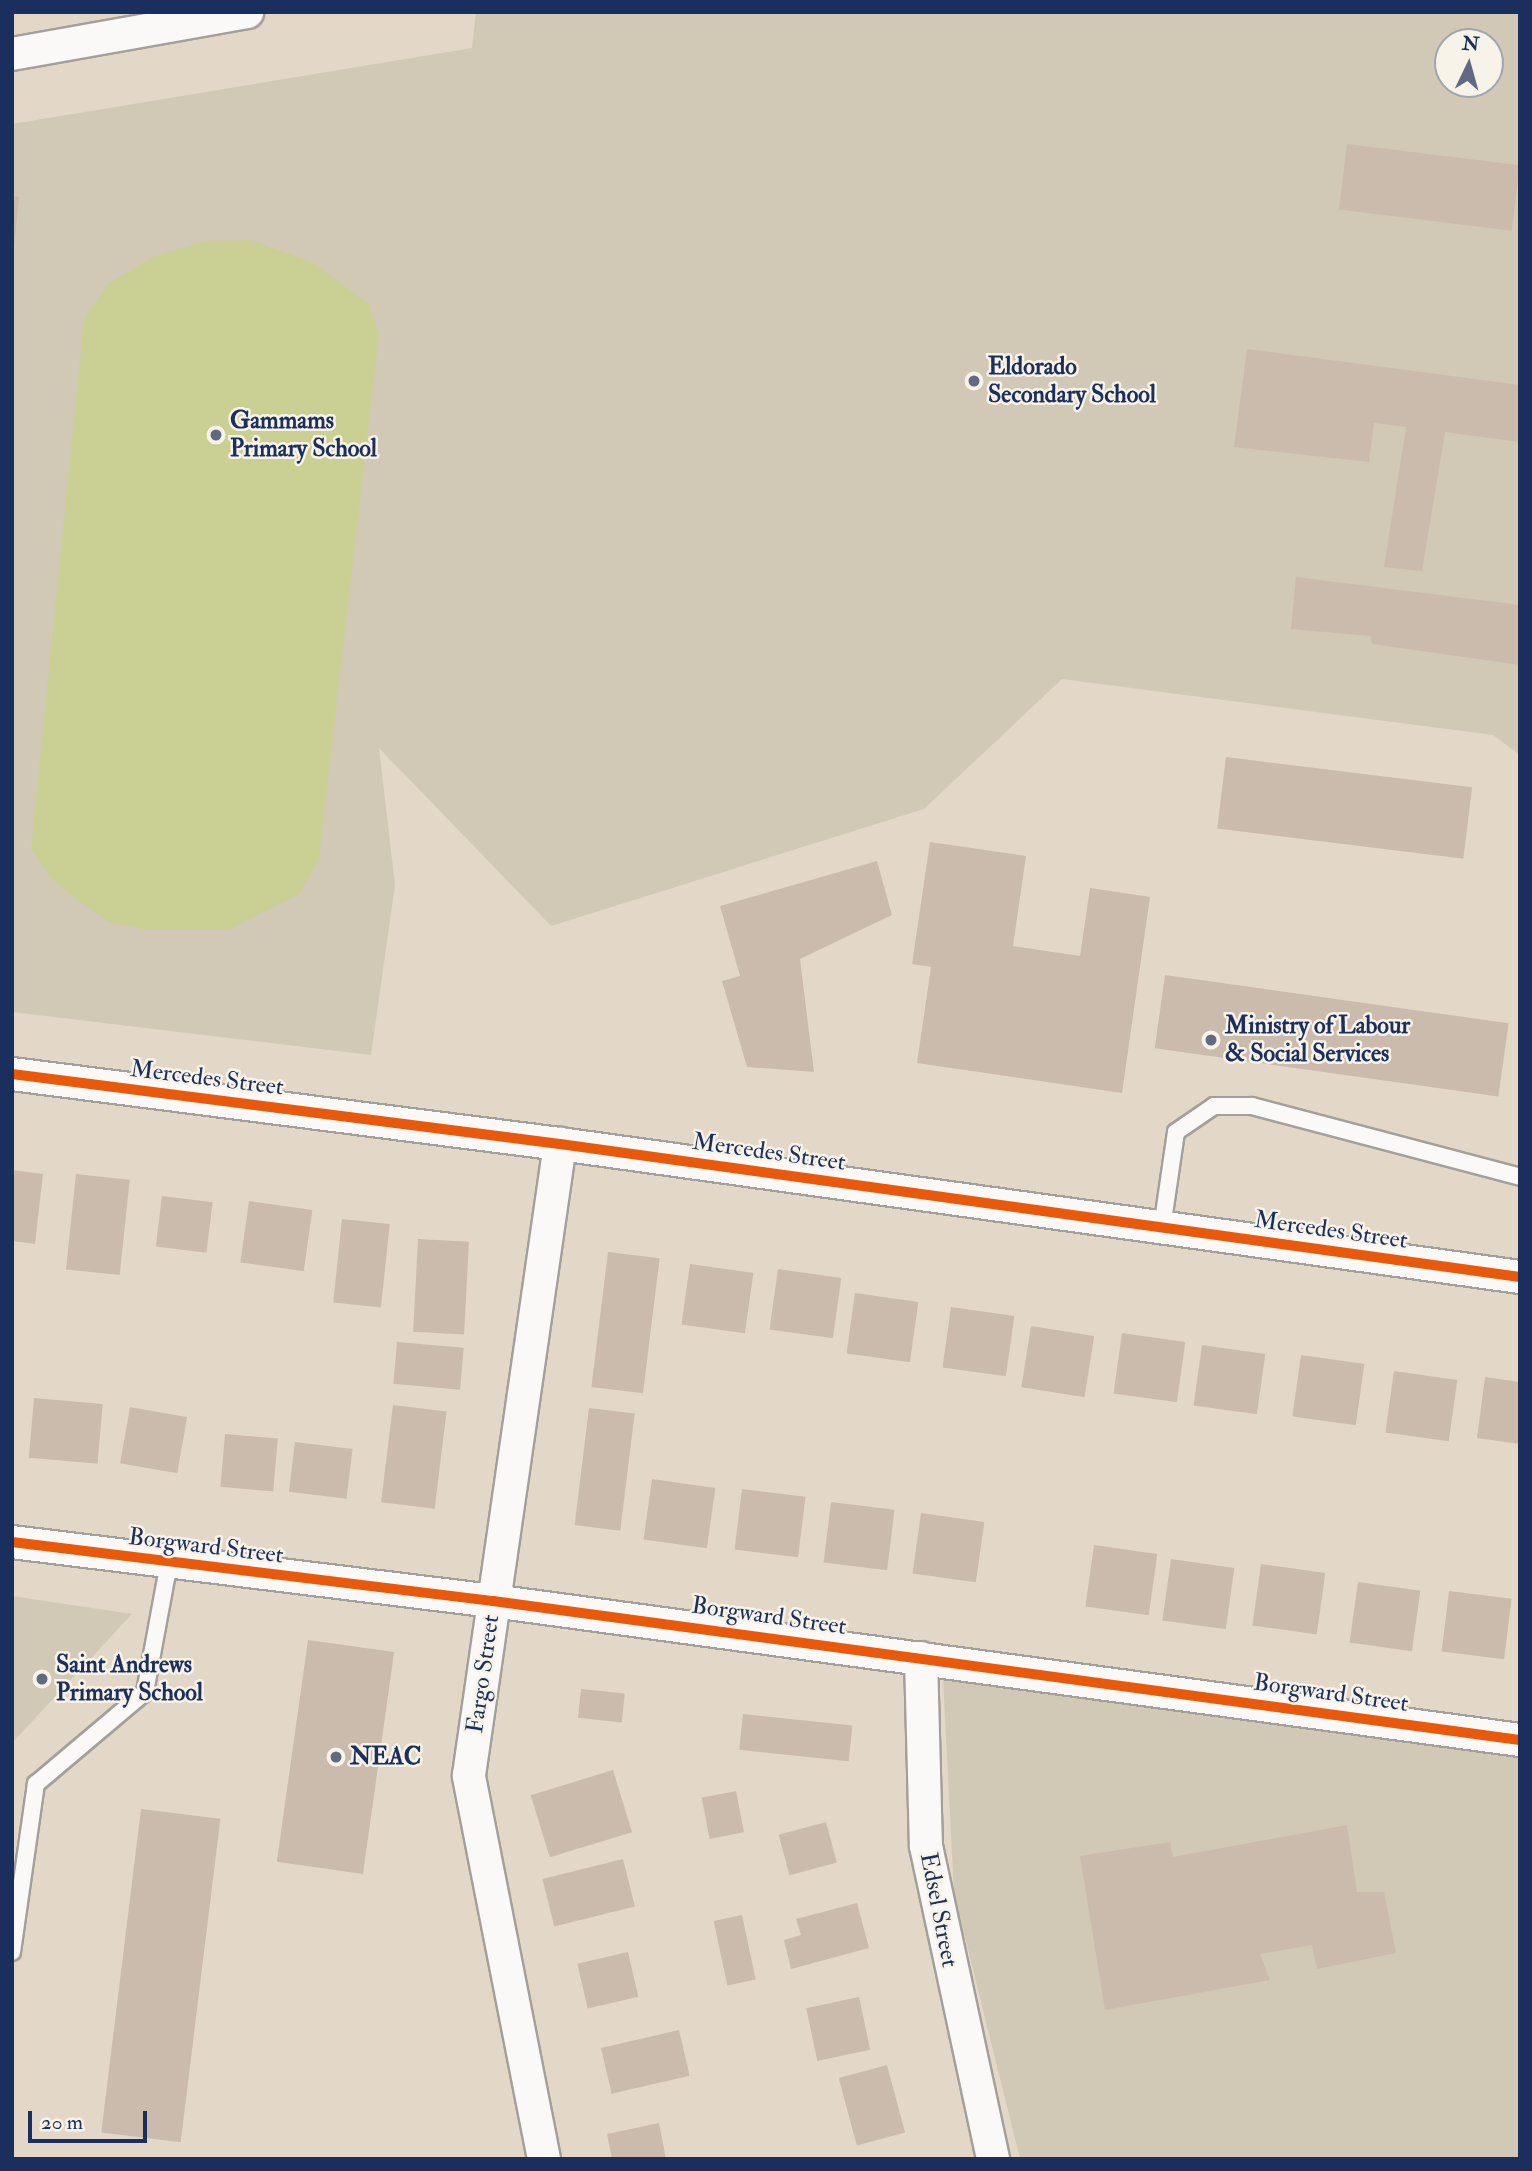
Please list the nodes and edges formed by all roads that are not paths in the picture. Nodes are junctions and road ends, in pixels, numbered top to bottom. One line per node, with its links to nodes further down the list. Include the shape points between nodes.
1 (247, 12): 2 (street)
2 (12, 54)
3 (12, 1074): 4 (street, Mercedes Street)
4 (560, 1144): 6 (street, Mercedes Street); 10 (street, Fargo Street)
5 (1520, 1177): 6 (lane, via 1252,1106 1214,1106 1176,1132)
6 (1162, 1228): 7 (street, Mercedes Street)
7 (1520, 1278)
8 (12, 1542): 9 (street, Borgward Street)
9 (169, 1563): 10 (street, Borgward Street); 13 (lane, via 145,1692 36,1783)
10 (493, 1601): 11 (street, Borgward Street); 14 (street, Fargo Street, via 469,1788)
11 (921, 1658): 12 (street, Borgward Street); 15 (street, Edsel Street, via 926,1846)
12 (1520, 1740)
13 (12, 1952)
14 (544, 2159)
15 (993, 2159)

